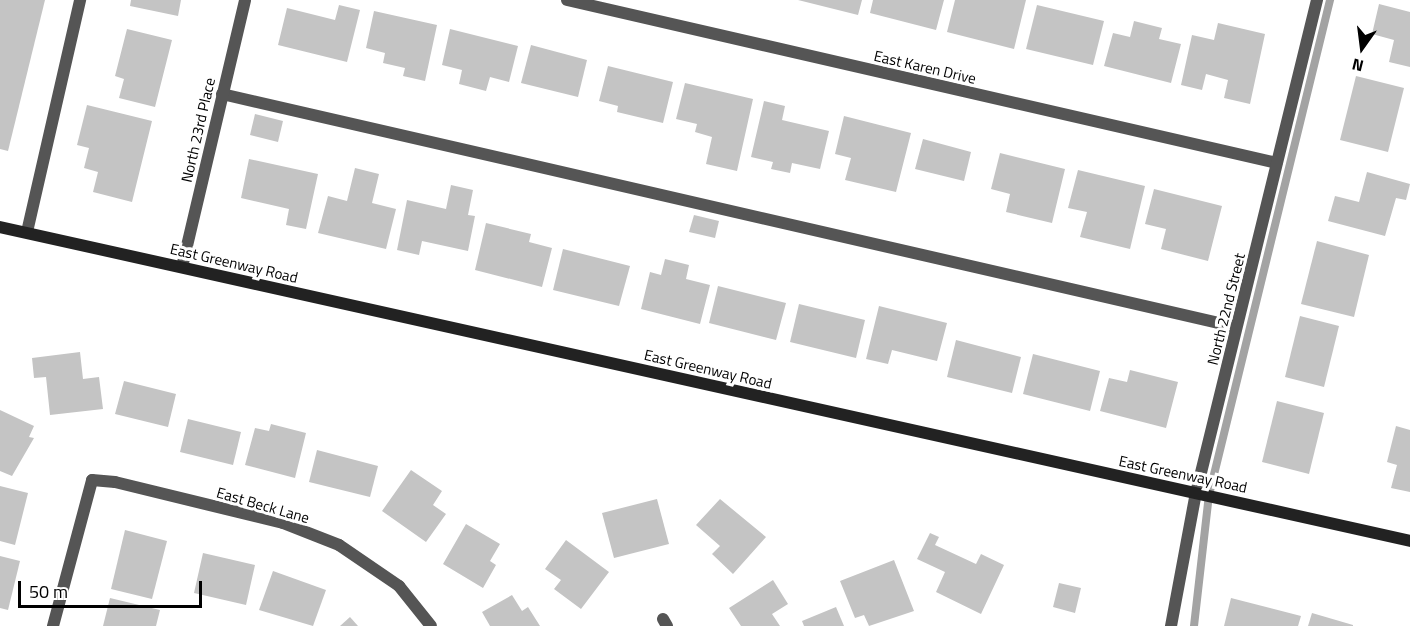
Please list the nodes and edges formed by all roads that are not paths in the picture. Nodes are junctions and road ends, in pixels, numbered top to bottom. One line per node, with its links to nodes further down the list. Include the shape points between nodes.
1 (80, 0): 8 (street)
2 (245, 0): 5 (street, North 23rd Place)
3 (567, 0): 6 (street, East Karen Drive)
4 (1317, 0): 6 (street, North 22nd Street)
5 (222, 94): 9 (street, North 23rd Place); 10 (street)
6 (1277, 163): 10 (street, North 22nd Street)
7 (0, 227): 8 (street, East Greenway Road)
8 (27, 232): 9 (street, East Greenway Road)
9 (182, 267): 11 (street, East Greenway Road)
10 (1236, 327): 11 (street, North 22nd Street)
11 (1196, 493): 12 (street, East Greenway Road); 15 (street, North 22nd Street)
12 (1410, 541)
13 (53, 626): 14 (street, East Beck Lane, via 92,480 115,482 283,523 339,545 399,586)
14 (431, 626)
15 (1172, 626)

